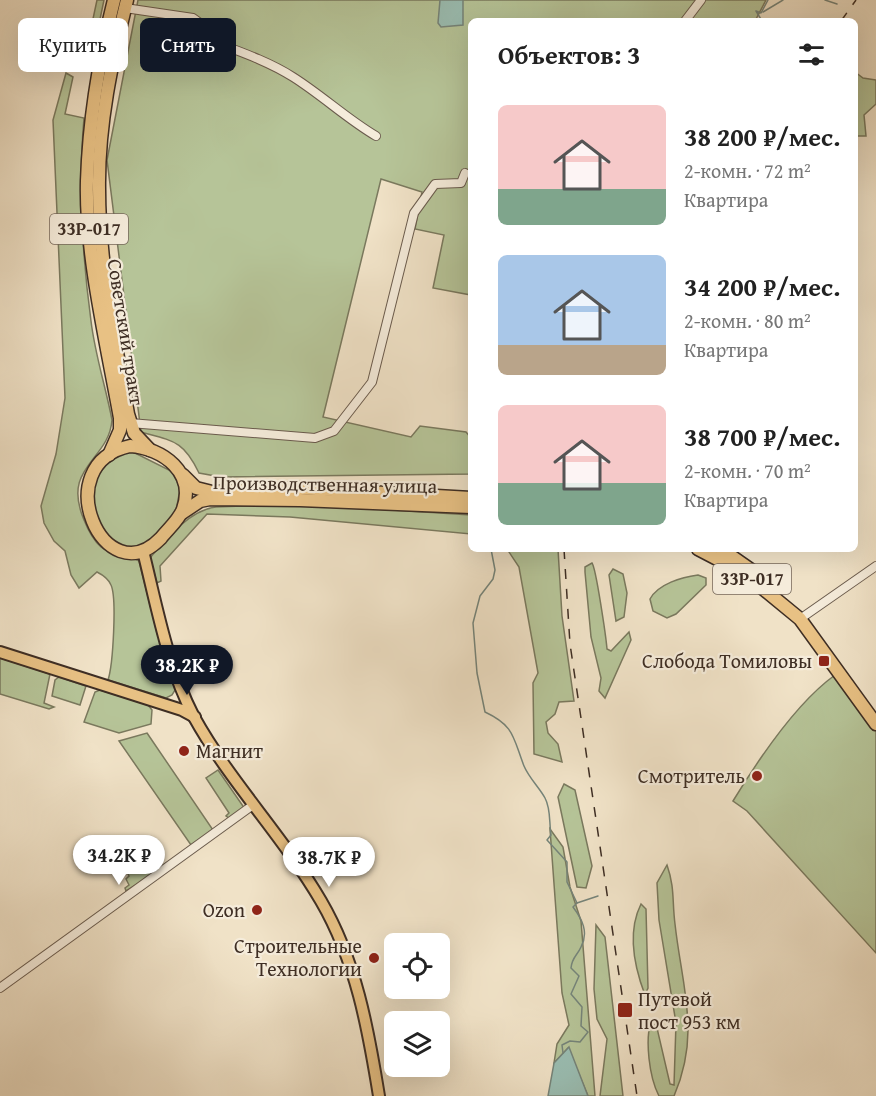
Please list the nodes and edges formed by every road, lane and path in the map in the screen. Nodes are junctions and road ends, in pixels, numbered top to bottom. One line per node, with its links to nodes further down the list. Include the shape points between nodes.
1 (114, 0): 9 (highway, Советский тракт / 33Р-017, via 101,49 87,182 90,232 120,418 120,430)
2 (701, 0): 4 (street)
3 (126, 4): 5 (street, via 193,18 209,40 295,78); 7 (highway, Советский тракт / 33Р-017, via 102,130 99,188 102,250)
4 (687, 18)
5 (376, 136)
6 (465, 173): 7 (street, via 461,183 435,184 414,213 372,382 334,431 315,438)
7 (130, 423): 8 (highway, Советский тракт / 33Р-017, via 140,442)
8 (150, 450): 9 (highway, via 130,446); 10 (highway, 33Р-017)
9 (109, 454): 14 (highway, 33Р-017, via 88,489 94,526 106,543 126,553)
10 (183, 474): 11 (highway, Производственная улица / 33Р-017, via 203,491 299,488); 13 (highway, via 186,489)
11 (468, 502)
12 (468, 502): 13 (highway, Производственная улица / 33Р-017, via 210,499)
13 (182, 513): 14 (highway, 33Р-017)
14 (143, 551): 20 (main road, via 162,630)
15 (704, 552): 18 (highway, 33Р-017, via 744,573)
16 (726, 552): 18 (highway, 33Р-017, via 764,577)
17 (876, 566): 18 (street)
18 (803, 617): 22 (highway, 33Р-017); 24 (highway, 33Р-017)
19 (0, 652): 21 (main road)
20 (184, 692): 21 (main road, via 179,701); 23 (main road)
21 (165, 705): 23 (main road)
22 (876, 714)
23 (195, 717): 25 (main road)
24 (876, 724)
25 (253, 805): 26 (street); 27 (main road, via 309,882 333,925 364,1009)
26 (0, 988)
27 (379, 1096)

